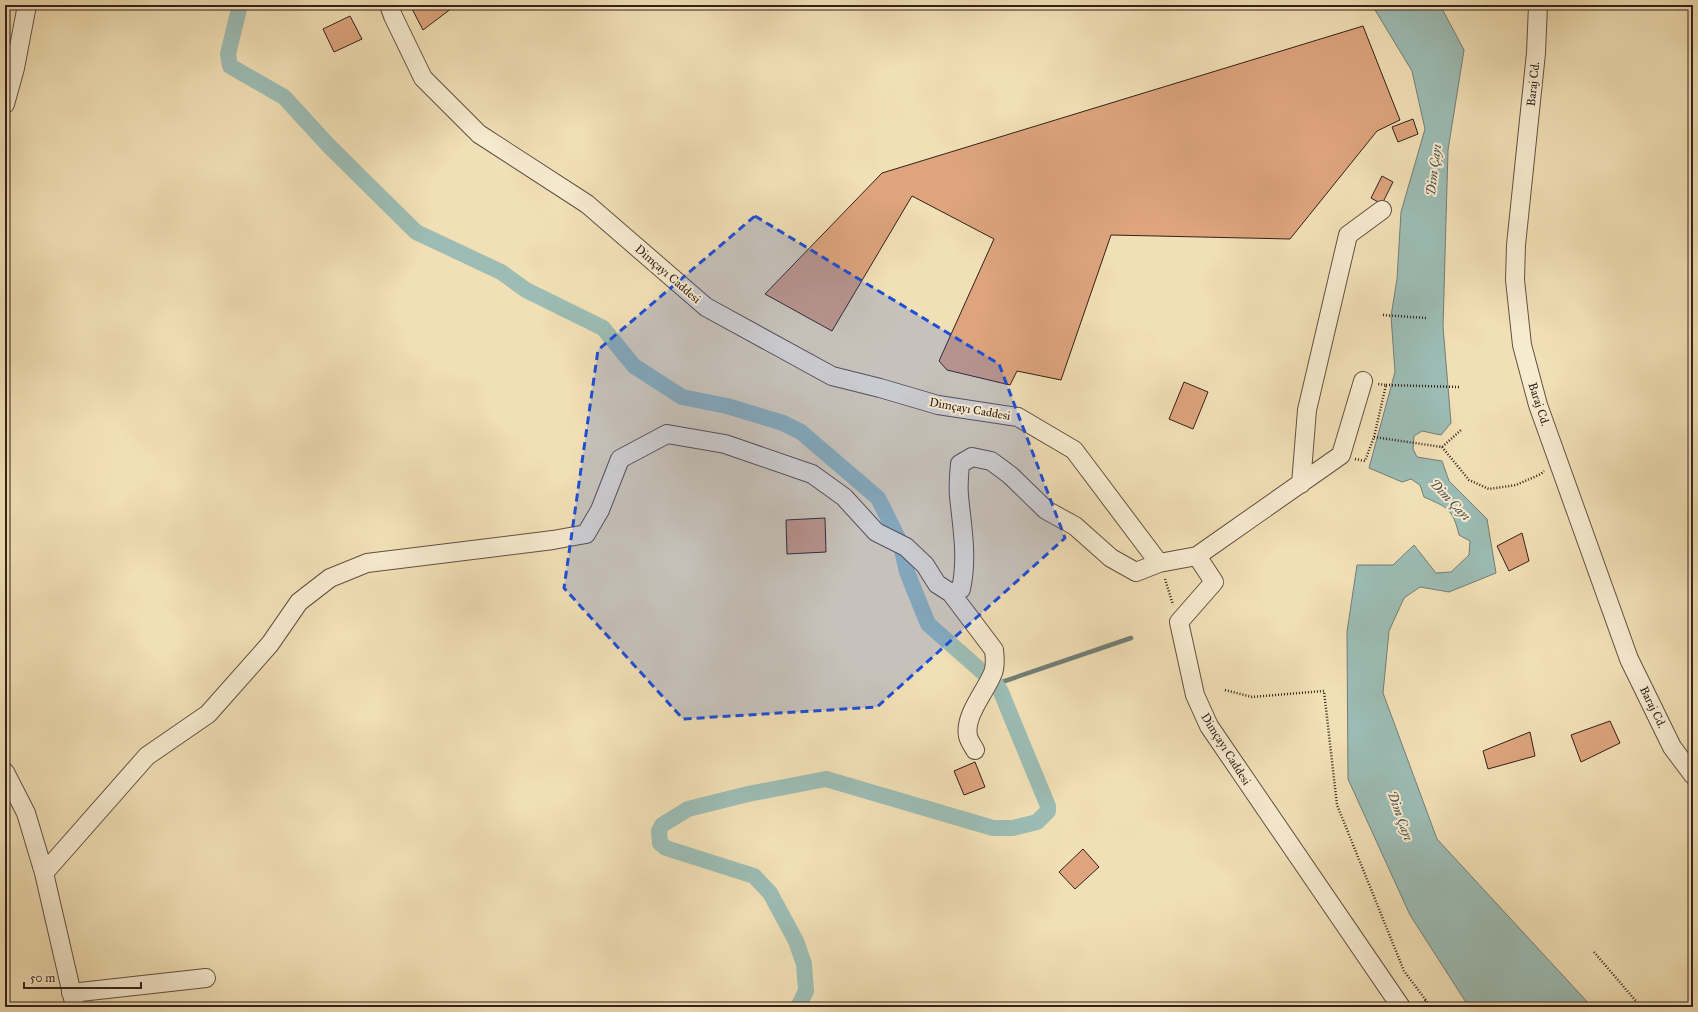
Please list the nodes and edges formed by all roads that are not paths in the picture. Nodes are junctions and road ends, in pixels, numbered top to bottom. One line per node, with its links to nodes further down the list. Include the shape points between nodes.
1 (27, 5): 4 (street)
2 (389, 5): 9 (street, Dimçayı Caddesi, via 423,78 479,134 587,204 706,307 832,376 938,405 1018,417 1074,450)
3 (1538, 5): 13 (street, Baraj Cd., via 1536,52 1516,245 1515,280 1522,345 1538,405 1630,659 1672,747)
4 (5, 104)
5 (1382, 210): 7 (street, via 1348,235 1307,410)
6 (1363, 381): 7 (street, via 1341,455)
7 (1301, 484): 8 (street)
8 (1197, 556): 9 (street); 17 (street, Dimçayı Caddesi, via 1214,582 1179,622 1195,695 1209,726)
9 (1159, 563): 10 (street, via 1136,572 1111,558 1075,526 1046,510 1010,474 991,461 972,457 960,464 959,494 964,537 964,574 961,589)
10 (951, 593): 11 (street, via 994,650 995,659 989,681 968,724 968,737); 14 (street, via 937,584 925,565 901,545 876,532 844,497 812,474 726,444 667,434 620,459 600,510 586,534 367,563 330,578 299,602 270,644 208,714 147,756)
11 (976, 750)
12 (5, 772): 14 (street, via 26,814)
13 (1693, 775)
14 (44, 873): 16 (street)
15 (206, 978): 16 (street)
16 (73, 1000)
17 (1401, 1007)

